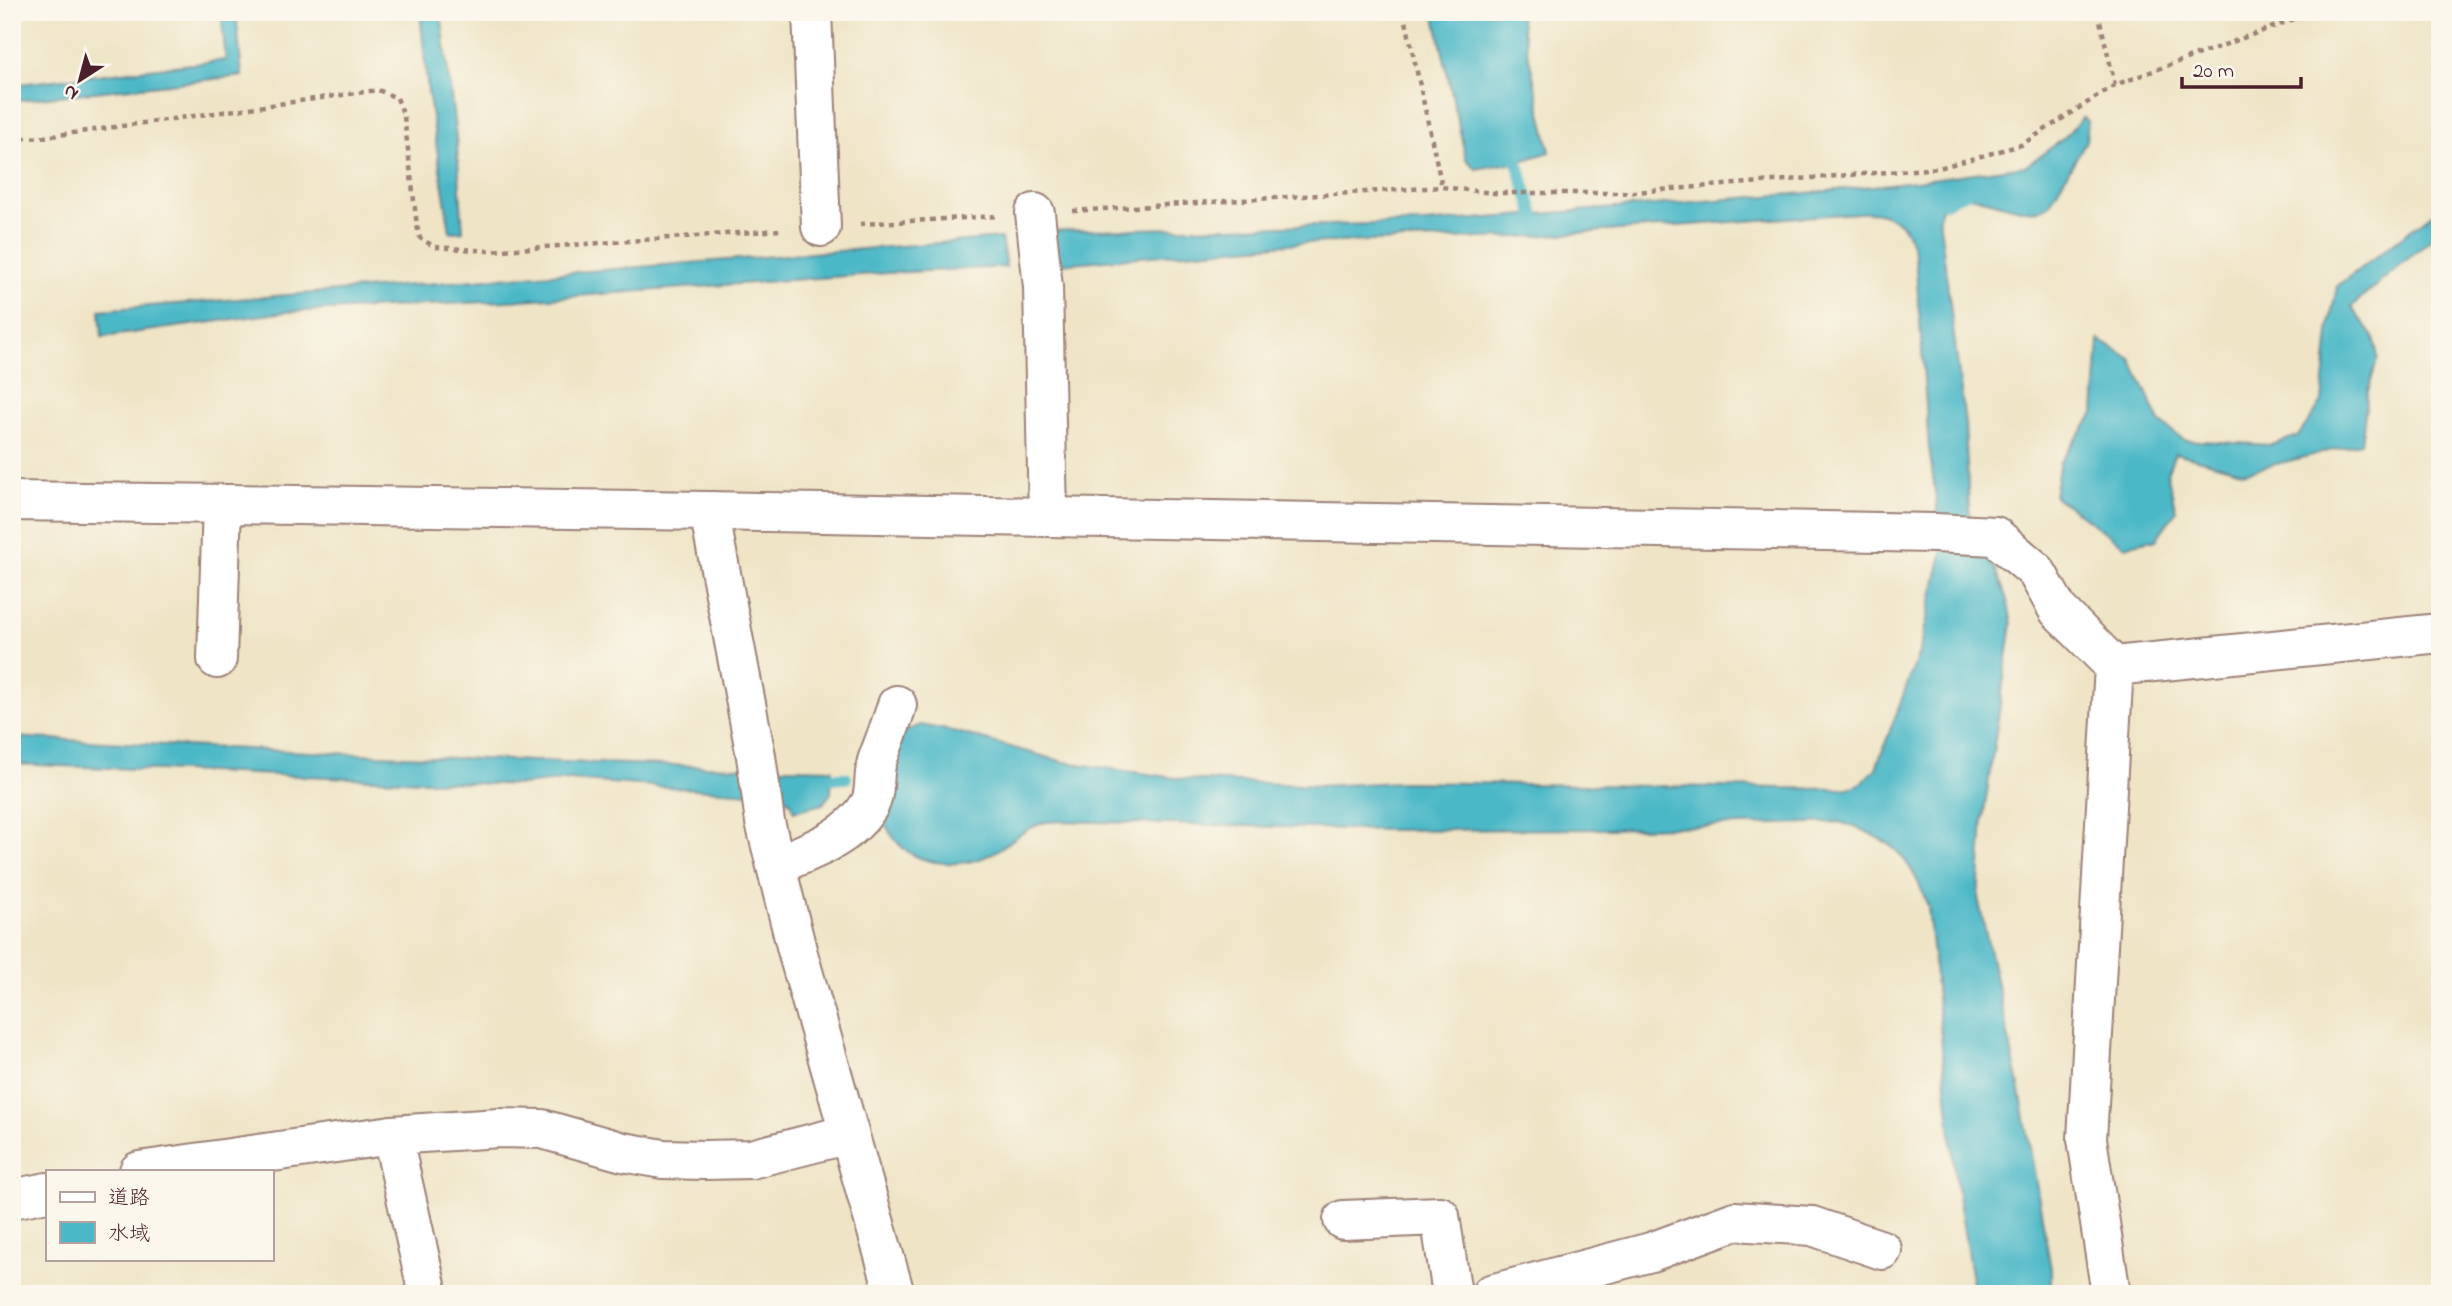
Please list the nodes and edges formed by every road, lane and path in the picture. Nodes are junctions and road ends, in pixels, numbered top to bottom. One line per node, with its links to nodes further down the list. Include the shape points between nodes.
1 (812, 12): 9 (street)
2 (1405, 12): 7 (path)
3 (2098, 12): 5 (path)
4 (2314, 12): 5 (path)
5 (2115, 85): 7 (path, via 2021,145 1939,168 1622,193 1493,193)
6 (12, 139): 9 (path, via 378,90 397,98 404,116 417,226 420,238 435,247 489,251)
7 (1442, 187): 8 (path)
8 (1036, 224): 9 (path); 13 (street, via 1043,287)
9 (821, 227)
10 (12, 501): 11 (street)
11 (222, 504): 12 (street); 15 (street)
12 (709, 510): 13 (street); 18 (street)
13 (1048, 517): 16 (street, via 1995,536 2036,571 2058,610)
14 (2440, 633): 16 (street)
15 (217, 659)
16 (2114, 666): 30 (street, via 2087,1139)
17 (897, 705): 18 (street, via 876,764 871,802 852,825 824,846)
18 (776, 865): 19 (street)
19 (849, 1134): 20 (street, via 751,1159 704,1160 623,1152 542,1129); 27 (street)
20 (393, 1135): 21 (street); 26 (street)
21 (146, 1170)
22 (46, 1192): 23 (street)
23 (12, 1199)
24 (1343, 1220): 28 (street, via 1440,1216)
25 (1882, 1250): 29 (street, via 1812,1226 1735,1221 1651,1252)
26 (428, 1294)
27 (895, 1294)
28 (1452, 1294)
29 (1491, 1294)
30 (2112, 1294)

